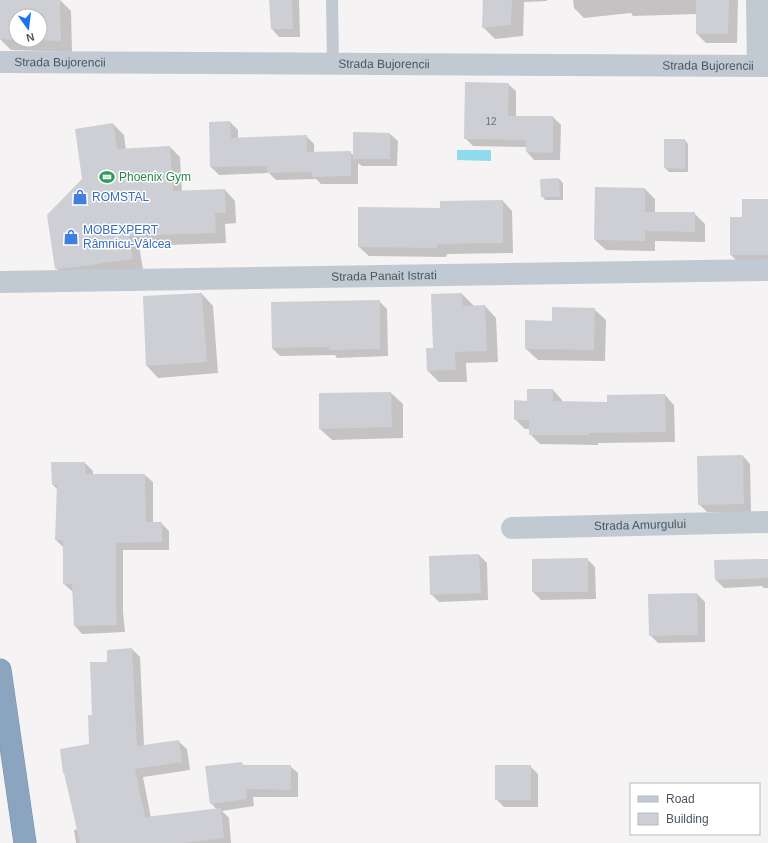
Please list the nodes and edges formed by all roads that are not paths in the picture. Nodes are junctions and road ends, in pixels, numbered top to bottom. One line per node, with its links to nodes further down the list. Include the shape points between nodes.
1 (332, 0): 4 (lane)
2 (757, 0): 5 (street)
3 (0, 62): 4 (street, Strada Bujorencii)
4 (333, 64): 5 (street, Strada Bujorencii)
5 (763, 66)
6 (768, 270): 7 (street, Strada Panait Istrati)
7 (0, 282)
8 (768, 522): 9 (street, Strada Amurgului)
9 (512, 528)
10 (0, 670): 11 (highway)
11 (25, 843)

